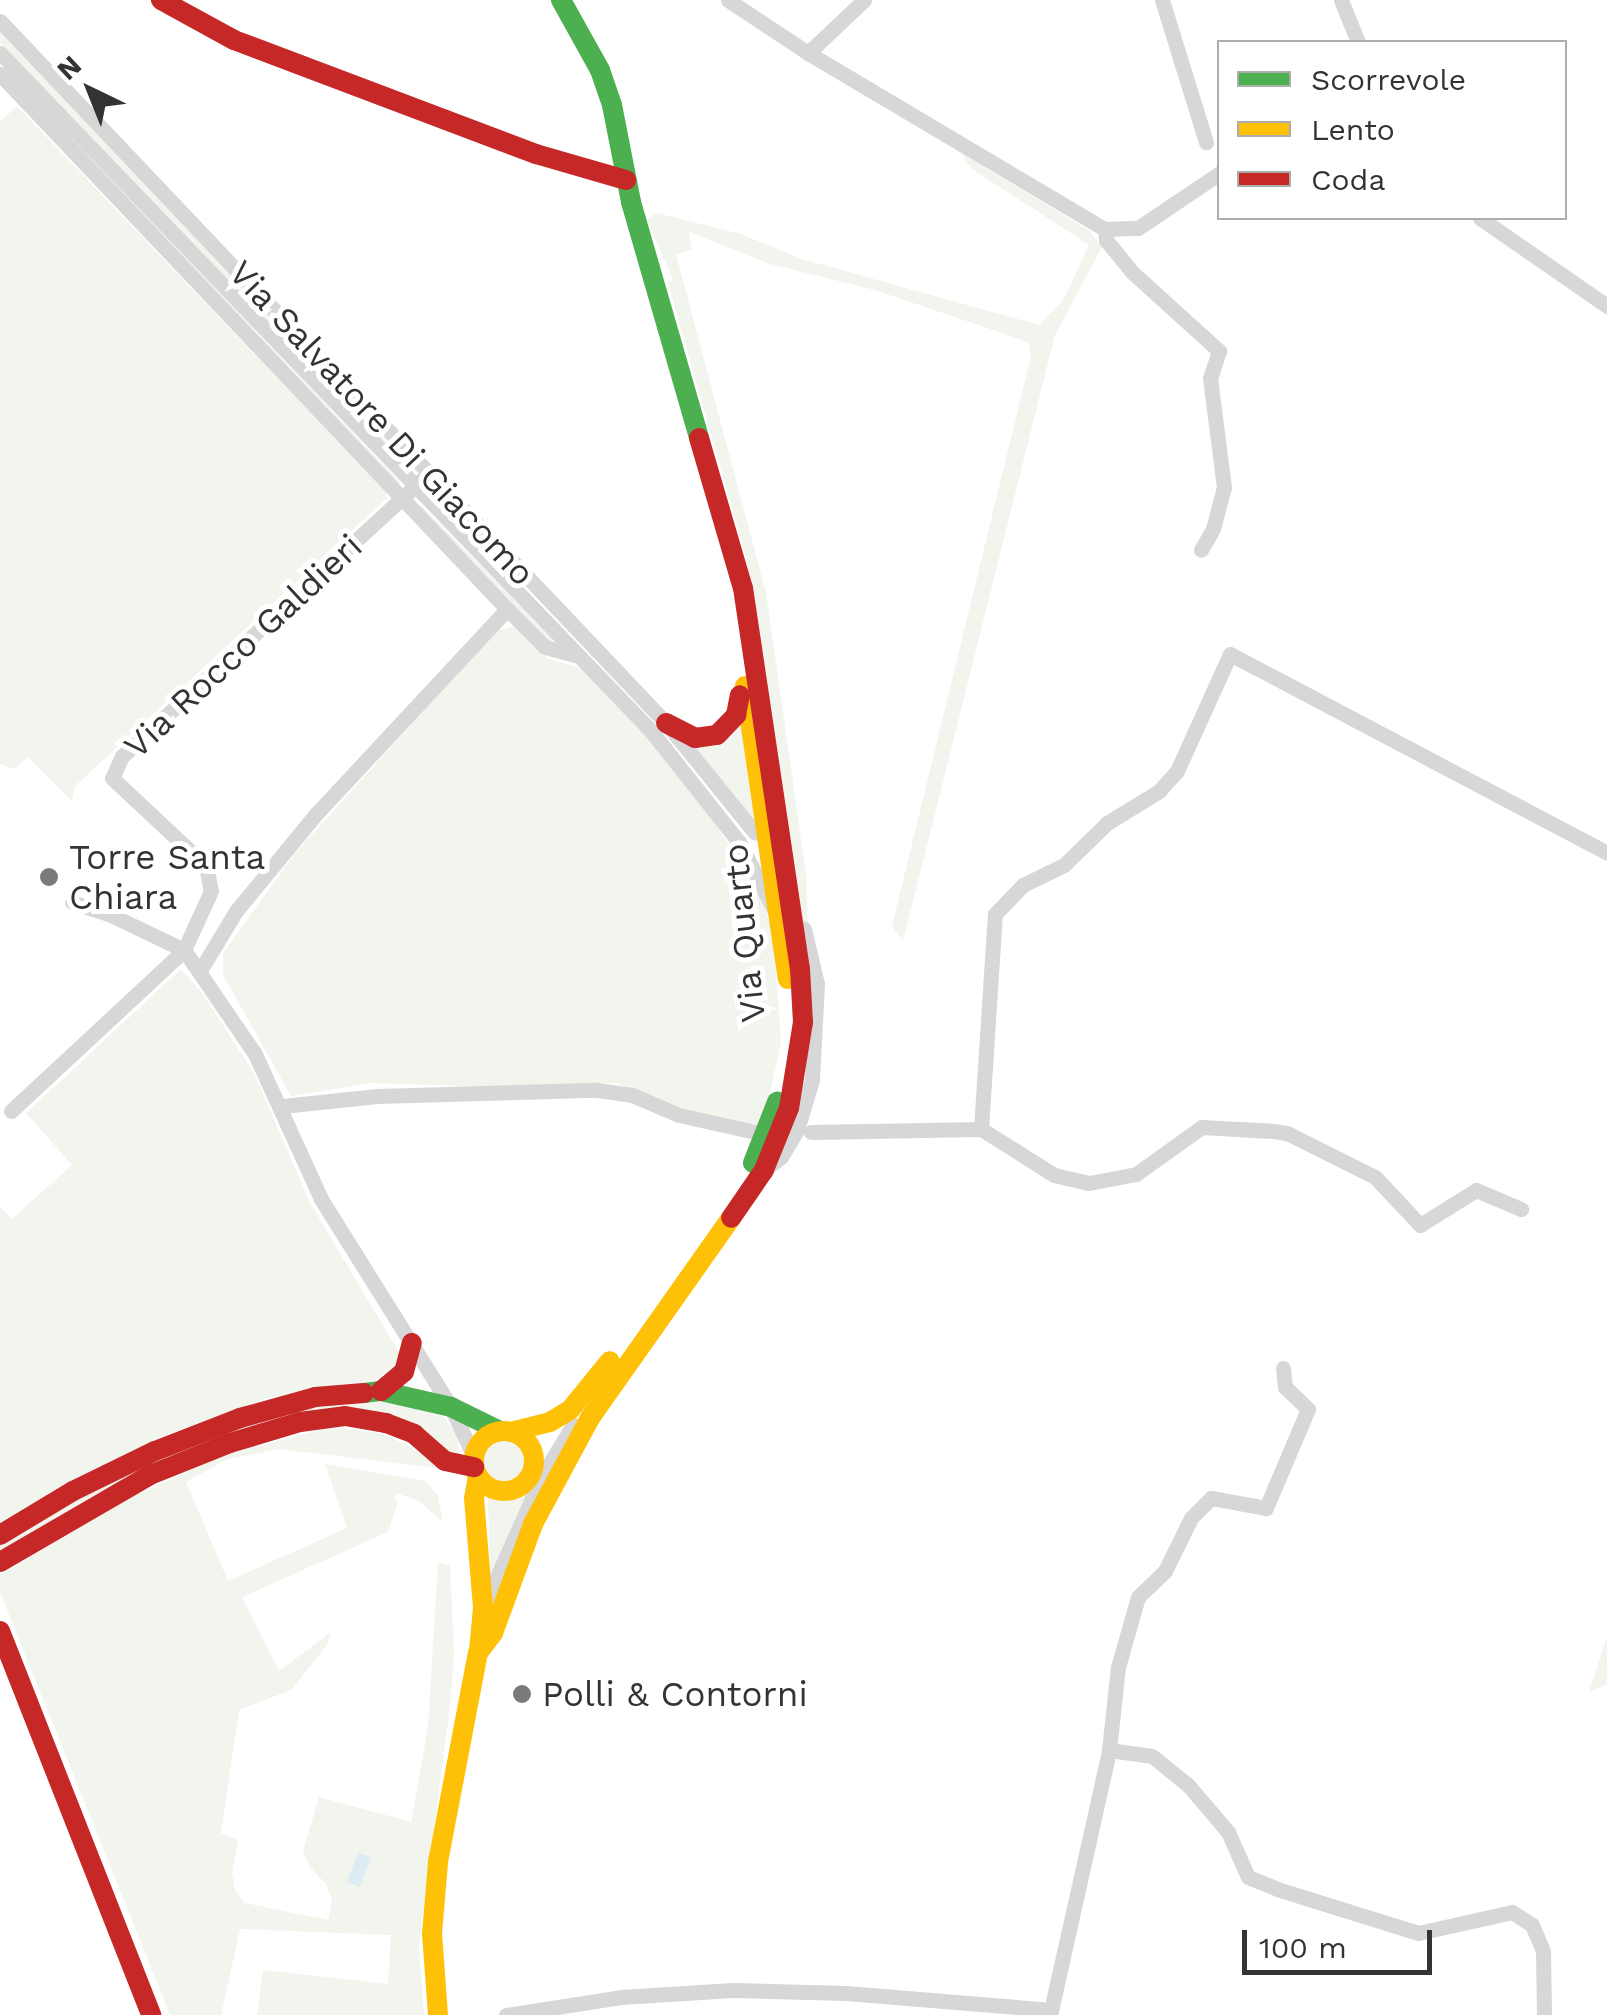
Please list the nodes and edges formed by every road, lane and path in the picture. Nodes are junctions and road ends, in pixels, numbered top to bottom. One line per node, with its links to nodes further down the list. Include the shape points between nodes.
1 (161, 0): 14 (main road, via 234,40 536,154)
2 (562, 0): 14 (main road, Via Quarto, via 606,88)
3 (728, 0): 10 (street)
4 (864, 0): 10 (street)
5 (1162, 0): 12 (street)
6 (1341, 0): 8 (street)
7 (0, 20): 18 (street, Via Salvatore Di Giacomo)
8 (1357, 40)
9 (0, 53): 19 (street, Via Salvatore Di Giacomo)
10 (808, 53): 16 (street)
11 (0, 74): 20 (street, Via Salvatore Di Giacomo)
12 (1206, 142)
13 (1217, 174): 16 (street, via 1138,228)
14 (626, 180): 22 (main road, Via Quarto)
15 (1483, 220): 17 (street)
16 (1105, 230): 21 (street, via 1132,272 1219,350 1210,378 1224,487)
17 (1607, 306)
18 (428, 474): 19 (street, Via Rocco Galdieri); 26 (street, Via Salvatore Di Giacomo)
19 (414, 486): 20 (street, Via Rocco Galdieri); 24 (street, Via Salvatore Di Giacomo)
20 (402, 498): 23 (street, Via Salvatore Di Giacomo); 32 (street, Via Rocco Galdieri, via 115,766 116,784 202,860 209,874 208,900)
21 (1201, 550)
22 (731, 560): 25 (main road, Via Quarto); 39 (main road, Via Quarto, via 743,588 803,992 797,1077)
23 (507, 609): 24 (street, Via Salvatore Di Giacomo, via 545,647); 33 (street, via 316,814 236,911)
24 (578, 656): 30 (street, Via Salvatore Di Giacomo, via 697,784 739,842)
25 (744, 684): 26 (main road, via 736,715 718,734 695,738); 30 (main road, Via Quarto)
26 (666, 724): 27 (street, Via Salvatore Di Giacomo)
27 (754, 833)
28 (1607, 853): 36 (street, via 1234,652 1177,771 1159,791 1107,823 1064,865 1024,885 995,914)
29 (72, 902): 32 (street)
30 (777, 914): 46 (main road, Via Quarto, via 790,999 787,1050 777,1103 752,1164 580,1403 550,1422)
31 (804, 928): 39 (street, via 816,984 812,1080 797,1130)
32 (184, 950): 33 (street); 35 (street)
33 (201, 969): 34 (street)
34 (282, 1106): 37 (street, via 377,1096 597,1090 632,1094 679,1116); 41 (street, via 320,1199)
35 (11, 1111)
36 (981, 1129): 38 (street); 40 (street, via 1054,1174 1089,1182 1136,1174 1202,1127 1286,1133 1375,1178 1420,1225 1476,1190)
37 (755, 1132)
38 (810, 1132)
39 (764, 1170): 49 (main road, Via Quarto)
40 (1520, 1208)
41 (412, 1342): 43 (main road, via 404,1372); 44 (street)
42 (1283, 1368): 57 (street, via 1285,1386 1308,1409 1266,1508 1211,1498 1191,1518 1165,1572 1138,1597 1118,1667)
43 (381, 1391): 44 (main road); 51 (main road, via 295,1402 189,1436 73,1491)
44 (452, 1407): 46 (main road); 48 (street)
45 (573, 1425): 49 (street)
46 (505, 1431): 48 (main road, via 482,1440); 49 (main road, via 530,1446)
47 (445, 1461): 48 (main road); 50 (main road); 52 (main road, via 414,1434 386,1423 345,1416 300,1422 150,1475)
48 (475, 1467): 49 (main road, via 501,1491); 50 (main road)
49 (542, 1476): 53 (street); 55 (main road, Via Quarto, via 492,1634)
50 (474, 1498): 53 (main road)
51 (0, 1535)
52 (0, 1562)
53 (483, 1608): 55 (main road)
54 (0, 1631): 61 (main road)
55 (478, 1653): 62 (main road, via 438,1862 432,1934)
56 (0, 1677): 60 (main road)
57 (1109, 1750): 59 (street); 65 (street, via 1152,1756 1188,1785 1228,1832 1248,1877 1276,1890 1418,1933 1512,1912 1532,1924 1543,1951)
58 (621, 1997): 59 (street, via 786,1990); 63 (street); 64 (street)
59 (1050, 2012)
60 (132, 2015)
61 (151, 2015)
62 (438, 2015)
63 (506, 2015)
64 (621, 2015)
65 (1544, 2015)

